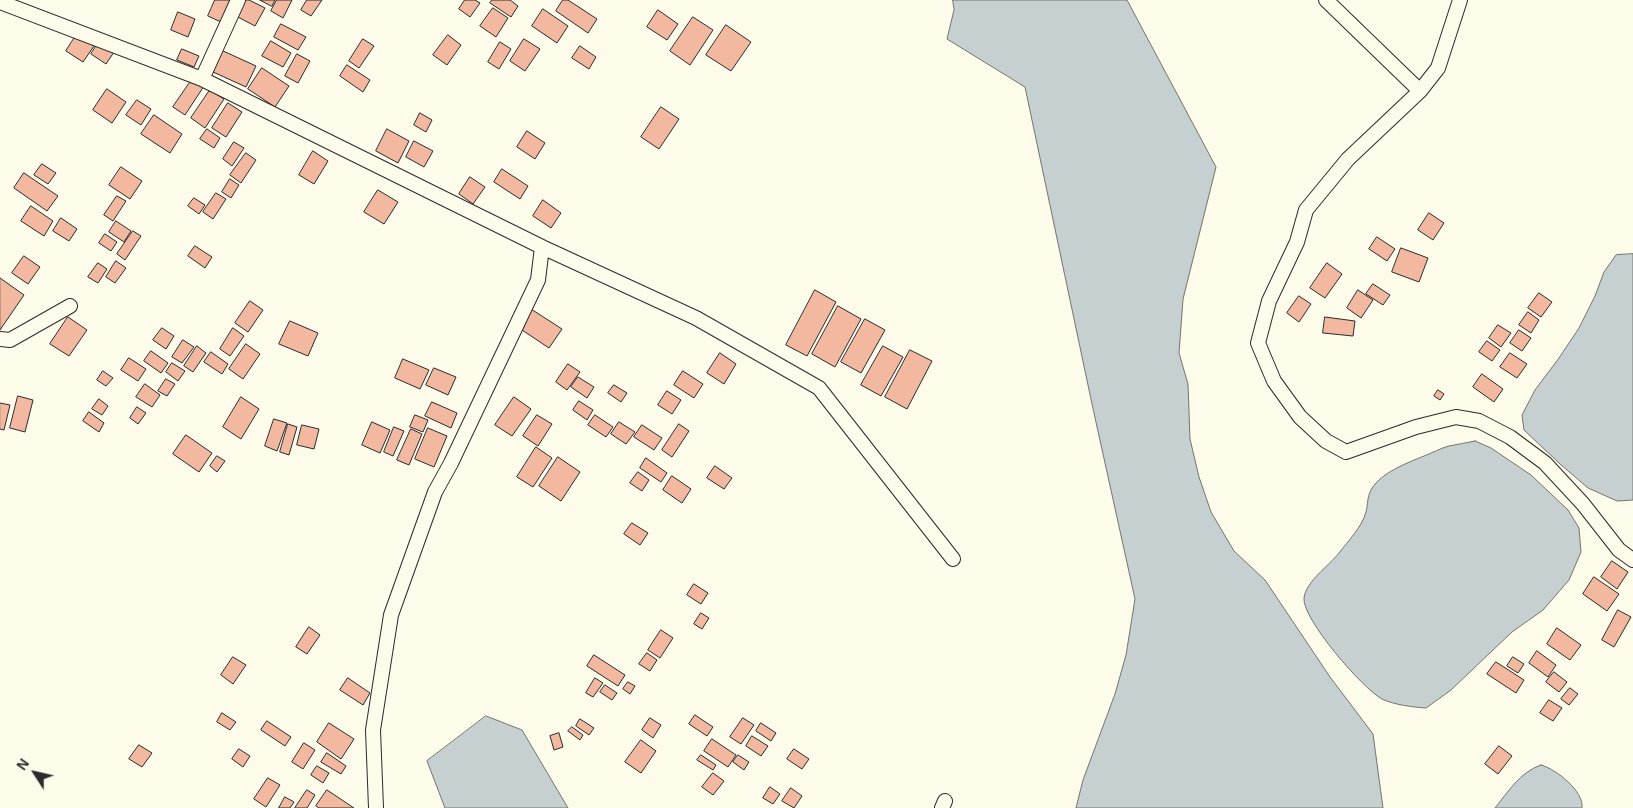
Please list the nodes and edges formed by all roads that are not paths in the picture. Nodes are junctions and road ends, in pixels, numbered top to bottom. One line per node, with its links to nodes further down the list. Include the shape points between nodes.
1 (238, 0): 5 (street)
2 (1326, 0): 6 (street)
3 (1460, 0): 6 (street, via 1438,68)
4 (0, 2): 5 (street)
5 (202, 79): 7 (street)
6 (1420, 91): 11 (street, via 1348,159 1306,210 1297,242 1269,301 1258,343 1274,381 1300,417 1326,441 1346,452 1416,427 1456,417 1479,421 1510,437 1546,463 1619,550)
7 (542, 247): 10 (street, via 696,318 819,388); 12 (street, via 538,280 435,492 391,615 373,730)
8 (70, 306): 9 (street, via 10,340)
9 (0, 339)
10 (953, 559)
11 (1633, 560)
12 (376, 808)

